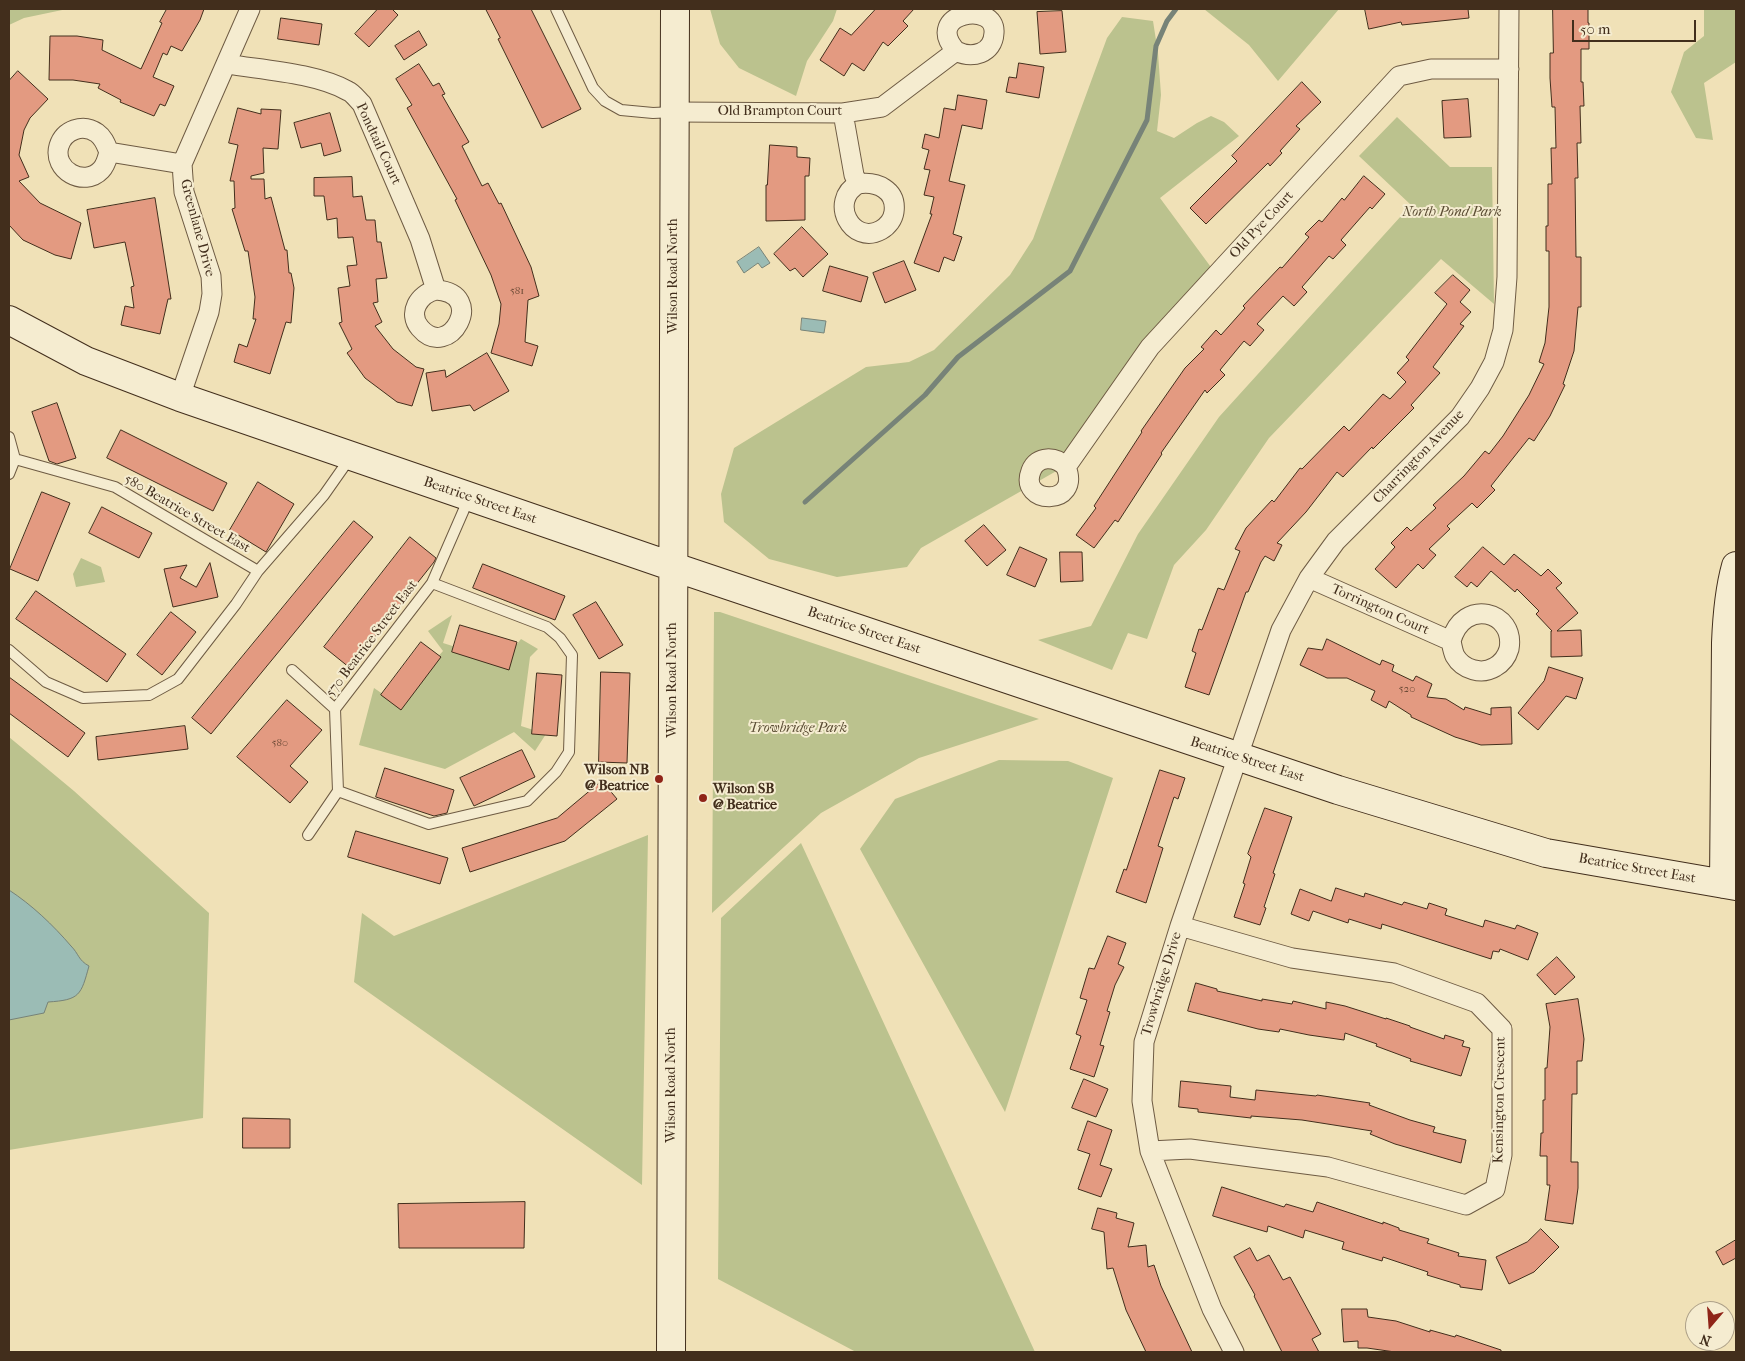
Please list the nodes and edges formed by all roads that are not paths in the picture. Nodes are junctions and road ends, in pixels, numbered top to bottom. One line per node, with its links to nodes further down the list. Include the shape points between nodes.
1 (250, 9): 6 (street, Greenlane Drive)
2 (556, 9): 8 (lane, via 594,88 605,101 621,110)
3 (675, 9): 8 (street, Wilson Road North)
4 (1509, 9): 7 (street, Charrington Avenue)
5 (956, 51): 9 (street, Old Brampton Court, via 882,106)
6 (227, 64): 11 (street, Greenlane Drive); 13 (street, Pondtail Court, via 331,84 349,91 362,104 420,239)
7 (1509, 70): 19 (street, Old Pye Court, via 1431,69 1400,76 1150,347); 25 (street, Charrington Avenue, via 1507,277 1503,330 1494,362 1460,416 1336,541)
8 (675, 112): 9 (street, Old Brampton Court); 23 (street, Wilson Road North)
9 (843, 113): 12 (street)
10 (109, 152): 11 (street)
11 (182, 164): 15 (street, Greenlane Drive, via 184,192 211,276 212,294)
12 (858, 184)
13 (436, 290)
14 (9, 320): 15 (street, Beatrice Street East, via 86,361)
15 (180, 397): 17 (street, Beatrice Street East)
16 (9, 437): 18 (lane)
17 (351, 457): 21 (street, Beatrice Street East); 24 (lane, 580 Beatrice Street East, via 324,495)
18 (15, 459): 20 (lane); 24 (lane, 580 Beatrice Street East, via 115,487)
19 (1066, 467)
20 (9, 474)
21 (469, 497): 23 (street, Beatrice Street East); 26 (lane, 570 Beatrice Street East)
22 (1736, 566): 34 (street, via 1727,612 1726,643)
23 (674, 567): 31 (street, Beatrice Street East); 37 (street, Wilson Road North)
24 (258, 572): 28 (lane, 580 Beatrice Street East, via 178,679 149,695 82,698 46,682)
25 (1309, 578): 27 (street, Torrington Court); 31 (street, Charrington Avenue, via 1281,630)
26 (432, 583): 30 (lane, 570 Beatrice Street East); 32 (lane, 570 Beatrice Street East, via 547,627 560,638 572,655 570,752 556,772 527,801 429,824)
27 (1451, 641)
28 (9, 650)
29 (292, 670): 30 (lane)
30 (336, 709): 32 (lane, 570 Beatrice Street East)
31 (1238, 757): 34 (street, Beatrice Street East, via 1546,853); 35 (street, Trowbridge Drive)
32 (338, 792): 33 (lane)
33 (308, 835)
34 (1730, 885)
35 (1180, 926): 36 (street, Trowbridge Drive, via 1144,1042 1142,1101); 36 (street, Kensington Crescent, via 1292,958 1394,973 1477,1002 1502,1030 1502,1155 1495,1190 1466,1205 1328,1167 1190,1149)
36 (1150, 1151): 38 (street, Trowbridge Drive, via 1212,1309)
37 (672, 1352)
38 (1234, 1352)

